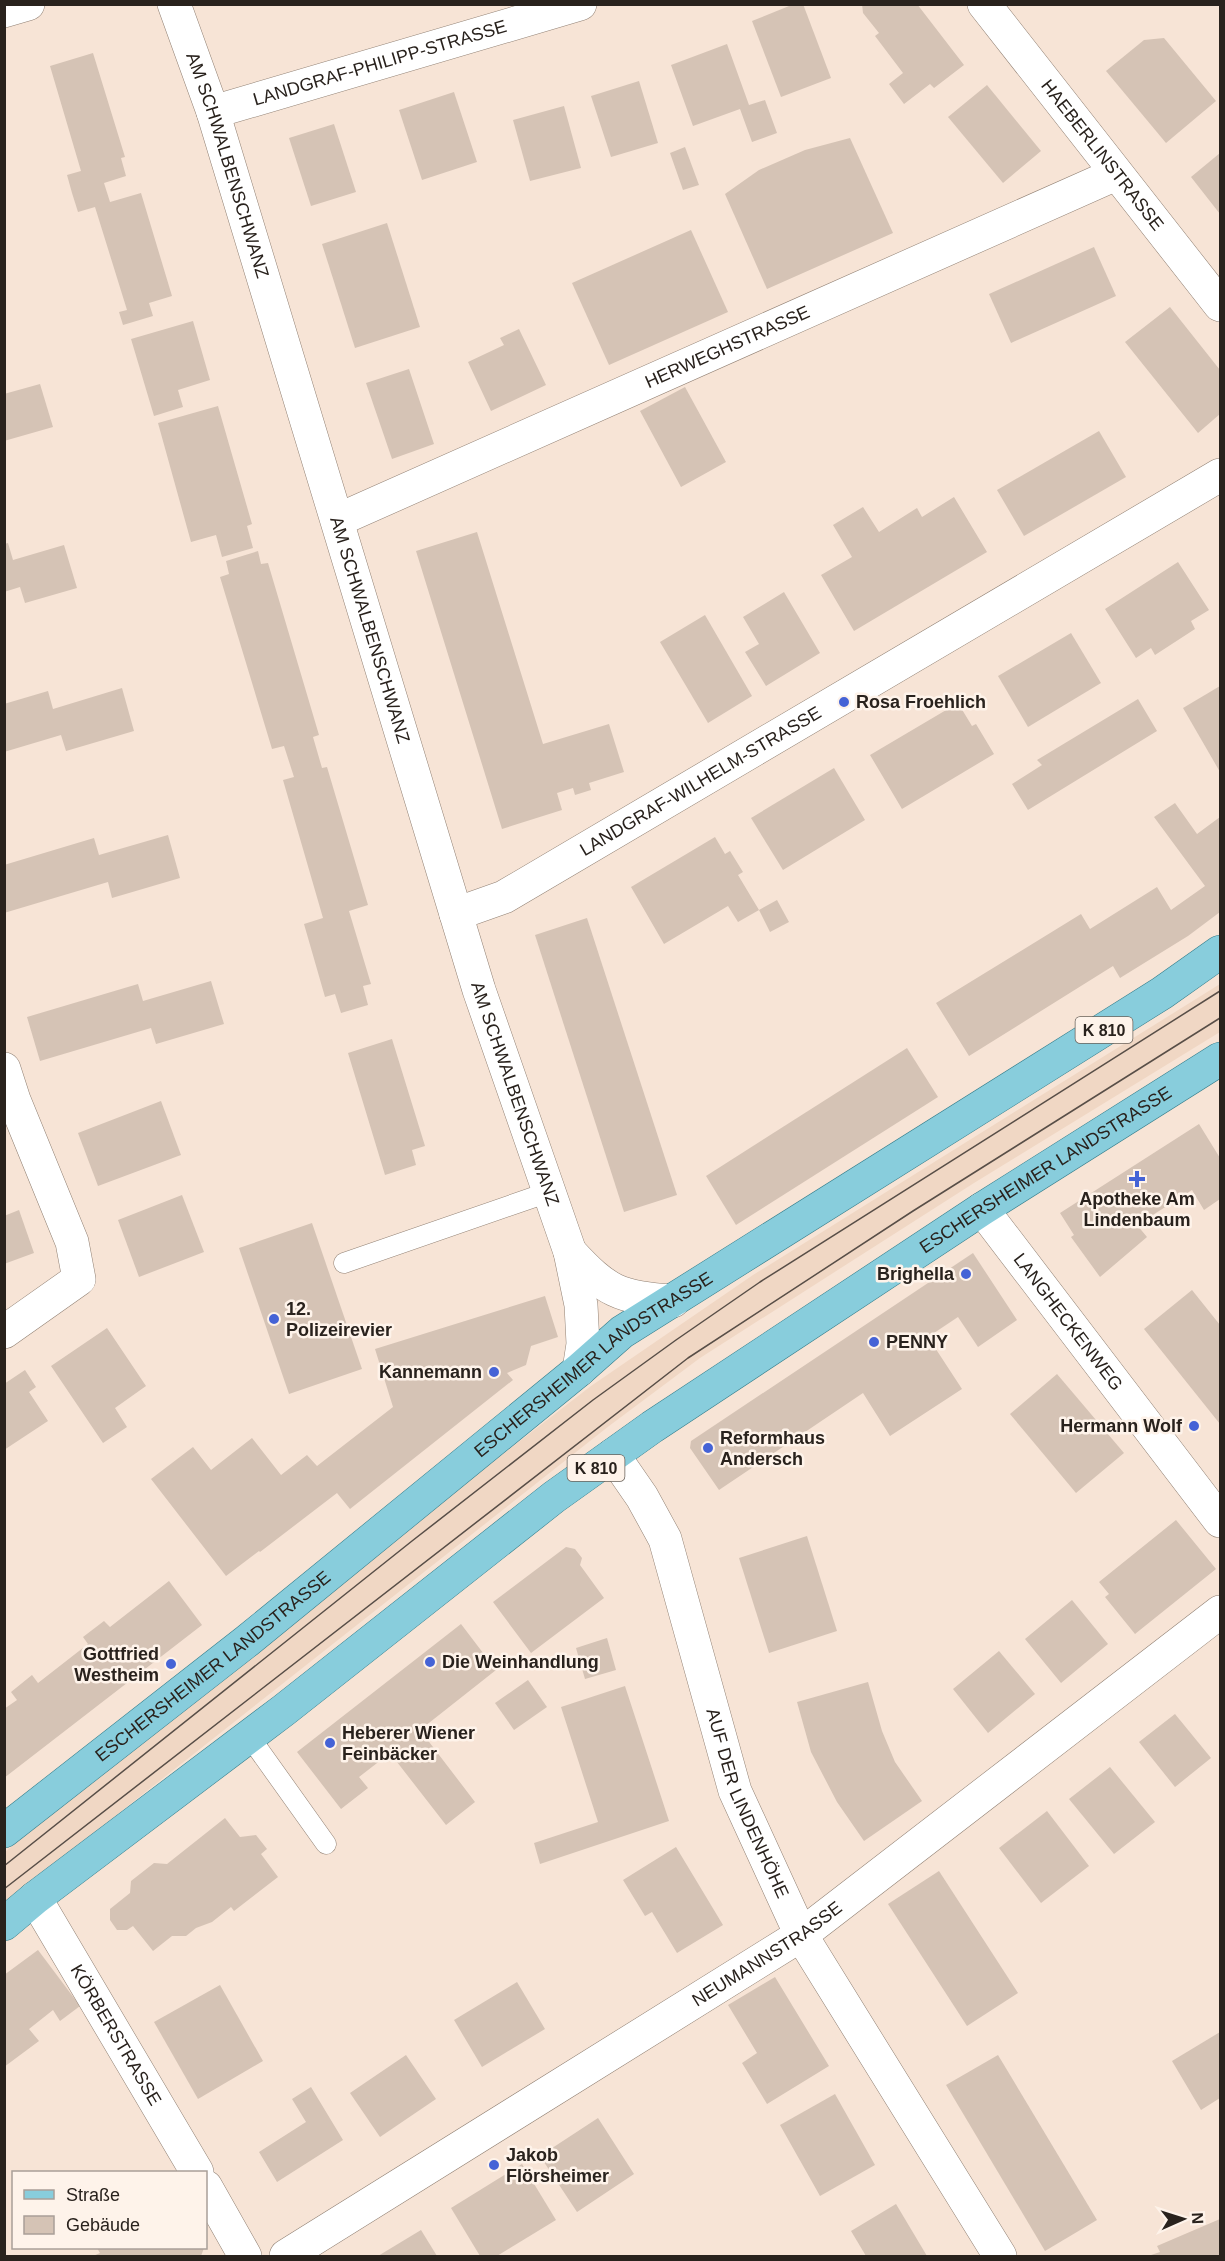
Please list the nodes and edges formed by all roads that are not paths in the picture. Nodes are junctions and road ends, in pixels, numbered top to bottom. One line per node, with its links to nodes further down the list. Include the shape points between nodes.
1 (28, 4): 5 (street)
2 (174, 4): 6 (street, AM SCHWALBENSCHWANZ)
3 (580, 4): 6 (street, LANDGRAF-PHILIPP-STRASSE)
4 (984, 4): 7 (street, HAEBERLINSTRASSE)
5 (4, 11)
6 (213, 112): 10 (street, AM SCHWALBENSCHWANZ)
7 (1116, 174): 8 (street, HAEBERLINSTRASSE); 10 (street, HERWEGHSTRASSE)
8 (1221, 305)
9 (1221, 475): 11 (street, LANDGRAF-WILHELM-STRASSE, via 504,897)
10 (338, 520): 11 (street, AM SCHWALBENSCHWANZ)
11 (456, 914): 15 (street, AM SCHWALBENSCHWANZ, via 478,990)
12 (1221, 952): 19 (main road, ESCHERSHEIMER LANDSTRASSE / K 810)
13 (1221, 1059): 16 (main road, ESCHERSHEIMER LANDSTRASSE / K 810)
14 (4, 1069): 20 (street, via 72,1242 79,1279)
15 (549, 1192): 17 (street, AM SCHWALBENSCHWANZ); 18 (lane)
16 (982, 1209): 22 (main road, ESCHERSHEIMER LANDSTRASSE / K 810); 23 (street, LANGHECKENWEG)
17 (570, 1252): 19 (street, AM SCHWALBENSCHWANZ, via 595,1279 618,1293); 21 (street, AM SCHWALBENSCHWANZ, via 583,1322)
18 (344, 1263)
19 (673, 1301): 21 (main road, ESCHERSHEIMER LANDSTRASSE / K 810, via 622,1332)
20 (4, 1332)
21 (579, 1370): 26 (main road, ESCHERSHEIMER LANDSTRASSE / K 810, via 247,1641)
22 (613, 1455): 25 (main road, ESCHERSHEIMER LANDSTRASSE / K 810); 30 (street, AUF DER LINDENHÖHE, via 665,1539 735,1791)
23 (1221, 1521)
24 (1221, 1612): 30 (street, NEUMANNSTRASSE)
25 (249, 1736): 27 (lane); 28 (main road, ESCHERSHEIMER LANDSTRASSE / K 810)
26 (4, 1831)
27 (326, 1844)
28 (35, 1898): 29 (main road, ESCHERSHEIMER LANDSTRASSE / K 810); 31 (street, KÖRBERSTRASSE)
29 (4, 1924)
30 (801, 1935): 34 (street, NEUMANNSTRASSE); 35 (street, AUF DER LINDENHÖHE)
31 (196, 2171)
32 (207, 2189): 33 (street)
33 (245, 2256)
34 (286, 2256)
35 (1000, 2256)

